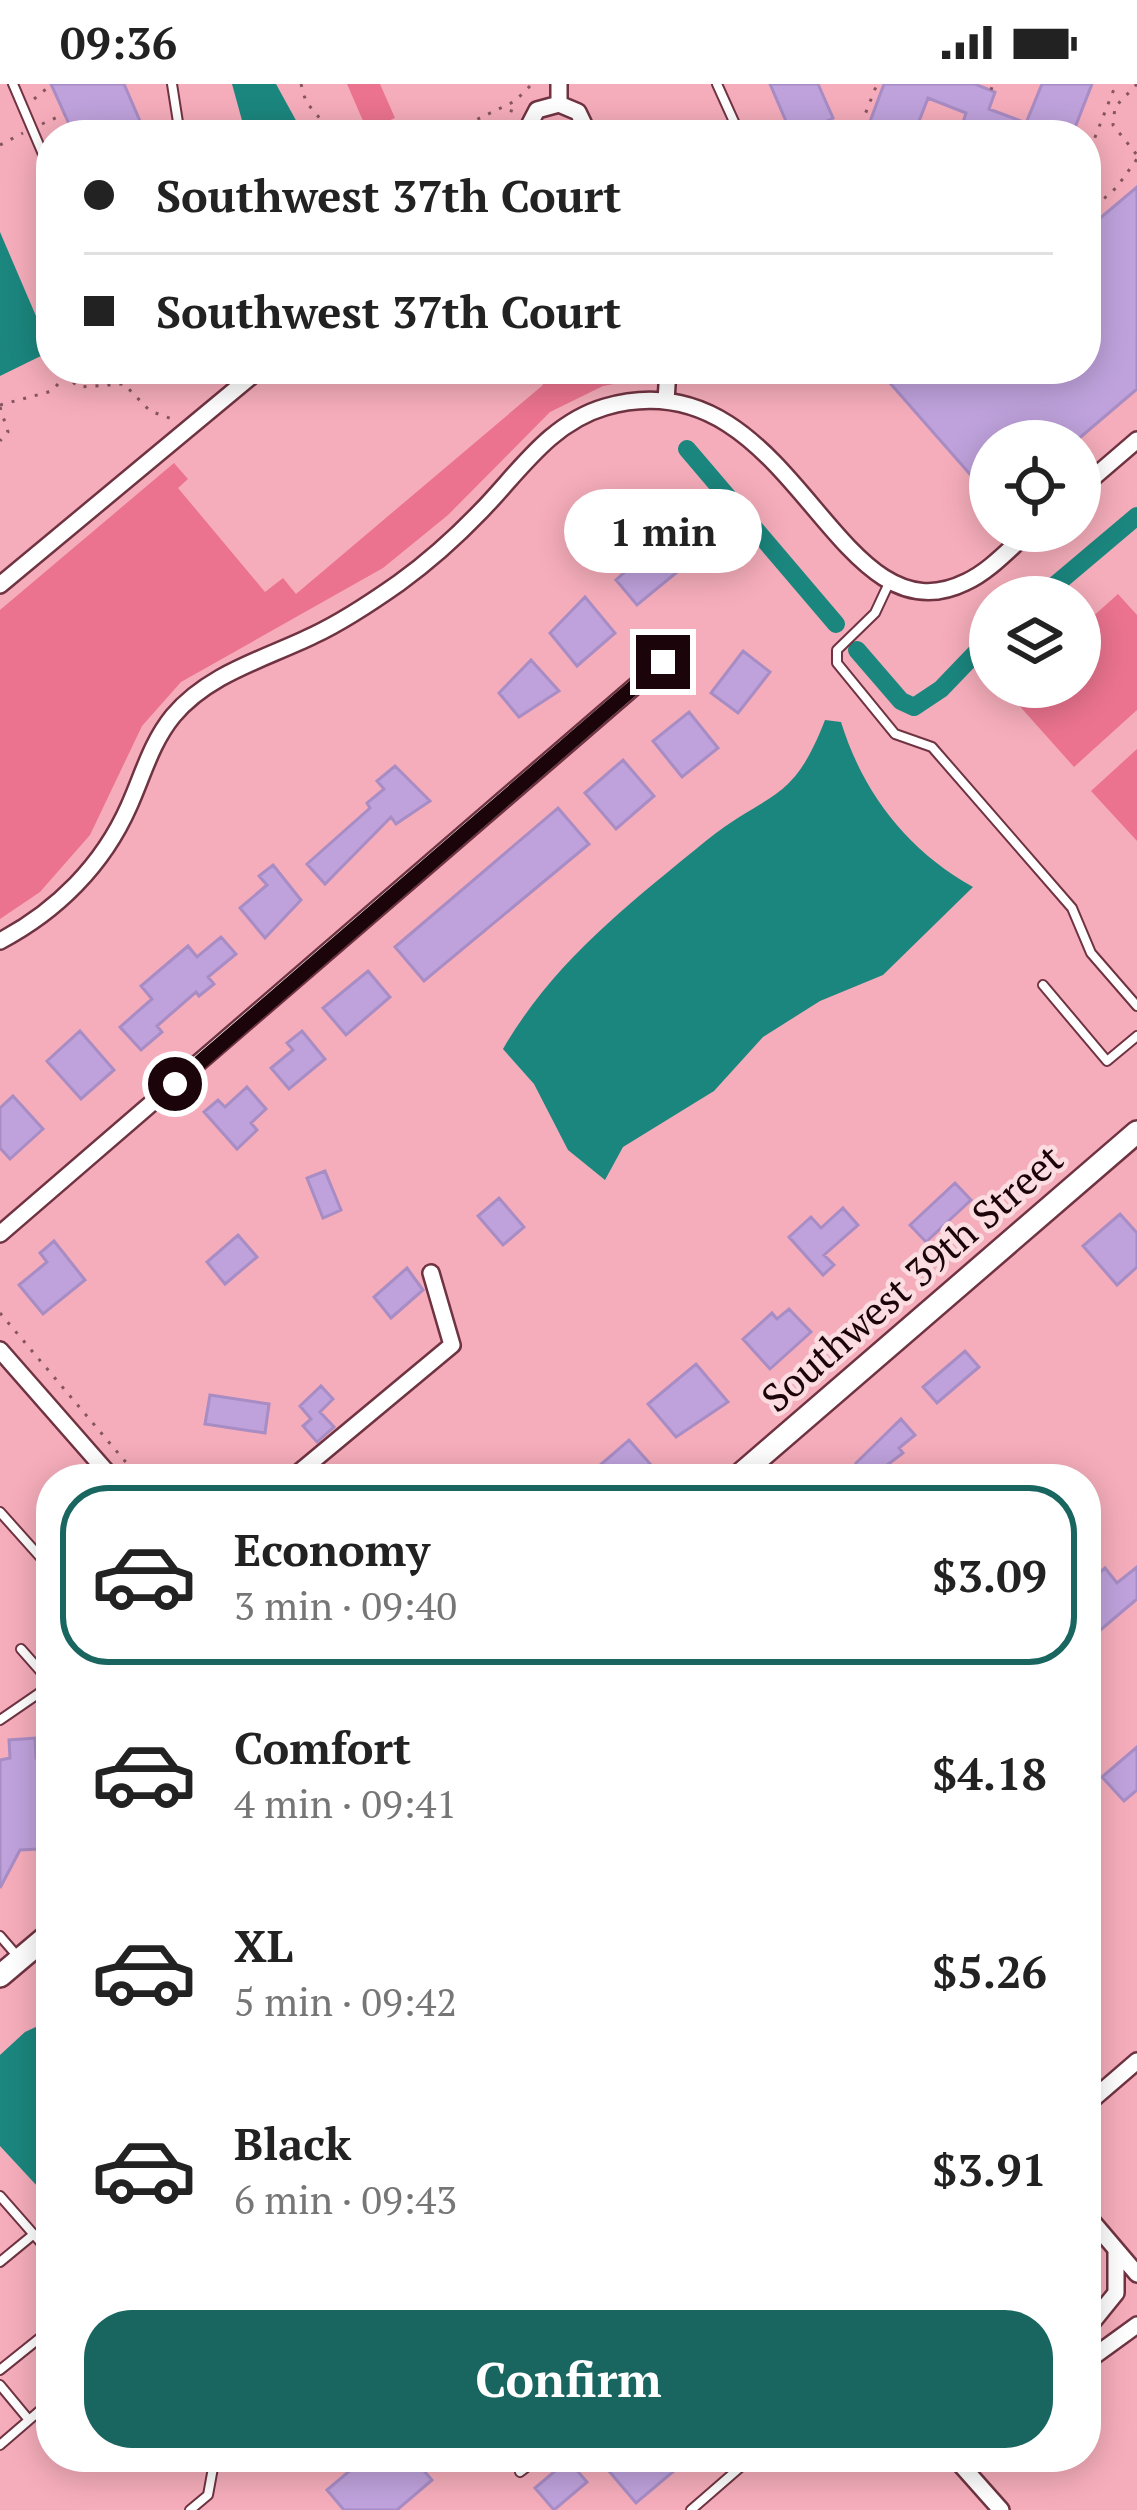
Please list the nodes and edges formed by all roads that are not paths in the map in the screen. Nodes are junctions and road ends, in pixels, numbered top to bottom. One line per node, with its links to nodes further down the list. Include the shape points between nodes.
1 (13, 84): 10 (lane)
2 (172, 84): 6 (lane)
3 (559, 84): 5 (street)
4 (717, 84): 9 (lane)
5 (559, 104): 7 (street); 8 (street)
6 (178, 120)
7 (532, 120)
8 (582, 120)
9 (733, 120)
10 (36, 138)
11 (242, 384): 18 (street)
12 (667, 384): 13 (street)
13 (666, 401): 17 (street, via 706,409 740,428); 20 (street, via 604,407 579,418 532,453 479,514 402,581 196,695 152,748 95,863 49,911)
14 (1137, 440): 15 (street)
15 (1101, 471)
16 (1003, 552): 17 (street, via 964,583 923,591)
17 (889, 584): 22 (lane, via 875,613 837,650 837,663 895,734 932,747 1033,862)
18 (0, 585)
19 (663, 662): 25 (street)
20 (0, 941)
21 (1042, 985): 23 (lane, via 1107,1061)
22 (1137, 1006)
23 (1137, 1036)
24 (1137, 1132): 30 (street, Southwest 39th Street)
25 (0, 1234)
26 (430, 1273): 29 (street, via 452,1345)
27 (0, 1350): 28 (street)
28 (100, 1464)
29 (309, 1464)
30 (752, 1464)
31 (0, 1512): 32 (lane)
32 (36, 1552)
33 (21, 1649): 34 (lane)
34 (36, 1666)
35 (36, 1695): 36 (lane)
36 (0, 1720)
37 (0, 1936): 39 (lane)
38 (36, 1946): 39 (street)
39 (20, 1959): 40 (street)
40 (0, 1976)
41 (1137, 2061): 42 (street)
42 (1101, 2091)
43 (0, 2196): 45 (lane)
44 (1101, 2232): 47 (street)
45 (34, 2234): 46 (lane); 48 (lane)
46 (36, 2236)
47 (1116, 2250): 49 (street); 50 (street, via 1116,2293)
48 (0, 2262)
49 (1137, 2274)
50 (1101, 2312)
51 (1137, 2325): 53 (street)
52 (36, 2342): 54 (lane)
53 (1101, 2351)
54 (0, 2370)
55 (0, 2385): 57 (lane)
56 (36, 2414): 57 (lane)
57 (29, 2420): 58 (lane)
58 (0, 2445)
59 (212, 2472): 62 (lane, via 208,2495)
60 (735, 2472): 63 (lane)
61 (973, 2472): 64 (street)
62 (190, 2510)
63 (691, 2510)
64 (1001, 2510)

